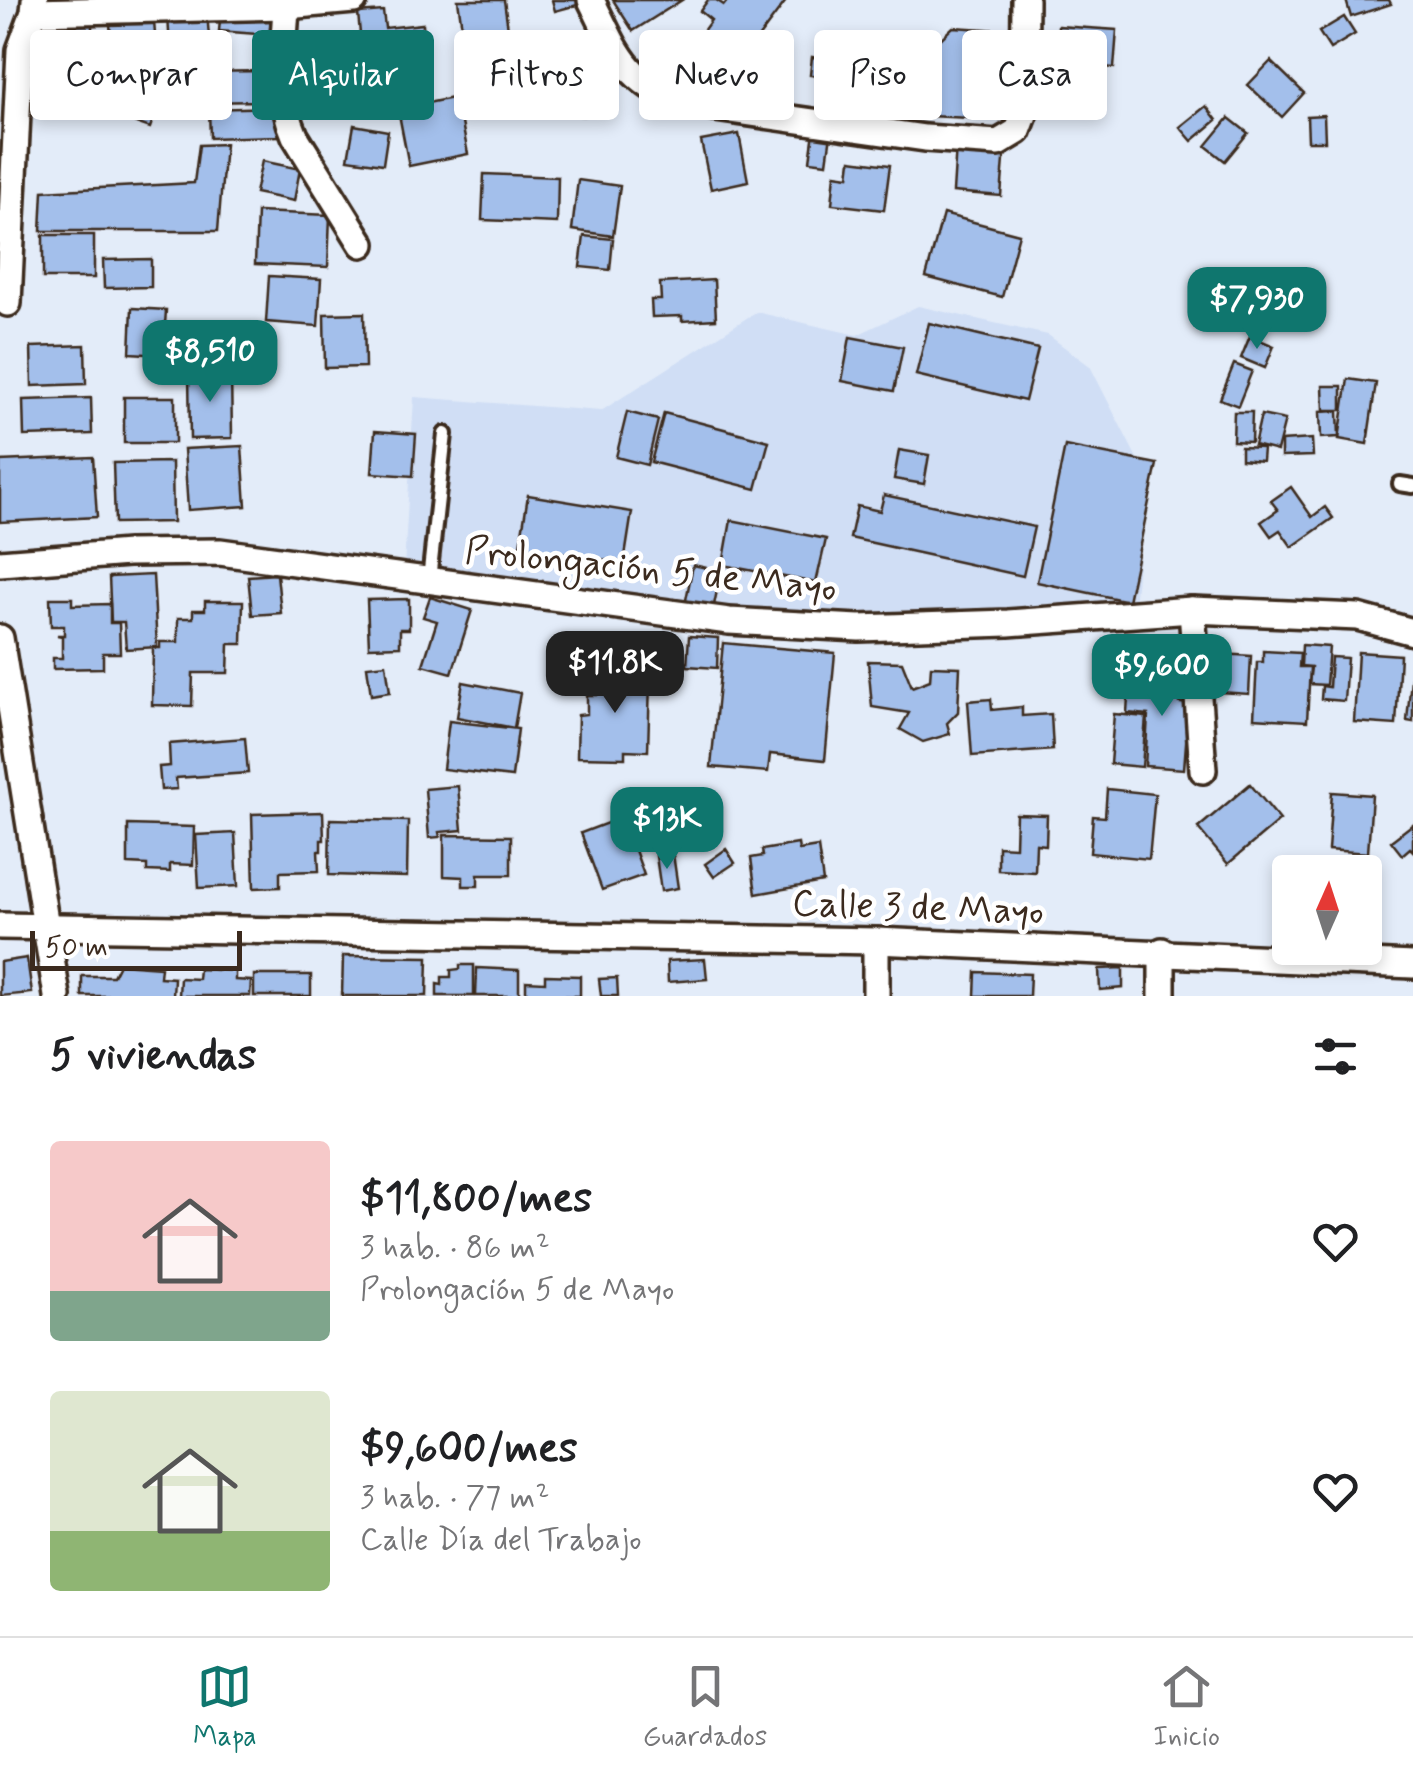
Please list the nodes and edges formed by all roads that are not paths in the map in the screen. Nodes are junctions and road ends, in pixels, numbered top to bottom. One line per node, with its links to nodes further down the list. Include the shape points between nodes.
1 (354, 0): 5 (street)
2 (591, 0): 3 (street, via 620,58 648,88 681,103 998,143 1018,131 1024,115)
3 (1025, 0)
4 (35, 6): 5 (street); 6 (street)
5 (286, 6): 7 (street, via 287,118)
6 (10, 53): 8 (street)
7 (362, 244)
8 (8, 303)
9 (445, 434): 11 (lane)
10 (0, 563): 11 (street, Prolongación 5 de Mayo, via 220,552)
11 (429, 580): 12 (street, Prolongación 5 de Mayo, via 729,620 858,628)
12 (1192, 610): 13 (street, Prolongación 5 de Mayo, via 1358,617); 15 (street)
13 (1413, 632)
14 (0, 638): 16 (street)
15 (1203, 770)
16 (46, 925): 17 (street, Calle 3 de Mayo); 18 (street, Calle 3 de Mayo); 21 (street)
17 (0, 926)
18 (876, 941): 19 (street, Calle 3 de Mayo); 22 (street)
19 (1162, 951): 20 (street, Calle 3 de Mayo); 23 (street)
20 (1413, 965)
21 (57, 996)
22 (876, 996)
23 (1162, 996)

